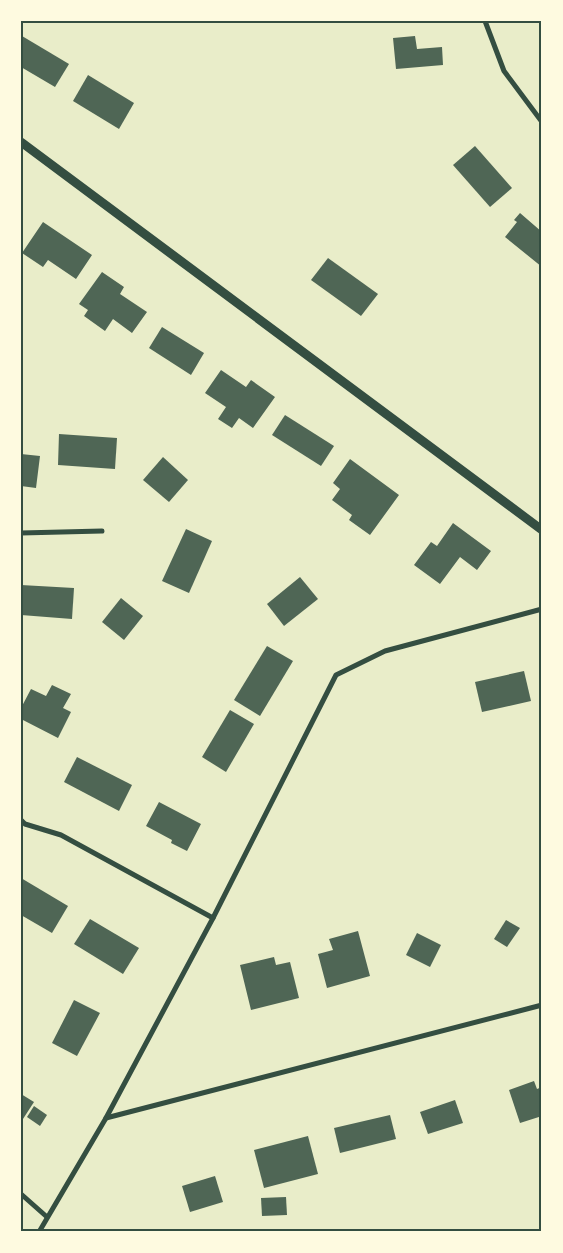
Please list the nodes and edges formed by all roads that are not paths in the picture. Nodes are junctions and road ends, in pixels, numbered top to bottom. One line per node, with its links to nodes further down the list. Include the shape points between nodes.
1 (485, 21): 2 (street, via 504,72)
2 (542, 122)
3 (21, 142): 4 (street)
4 (542, 530)
5 (102, 531): 6 (street)
6 (21, 533)
7 (542, 609): 9 (street, via 385,651 336,675)
8 (21, 820): 9 (street, via 61,835)
9 (213, 918): 11 (street)
10 (542, 1004): 11 (street)
11 (106, 1118): 13 (street)
12 (21, 1194): 13 (street)
13 (47, 1217): 14 (street)
14 (39, 1232)

